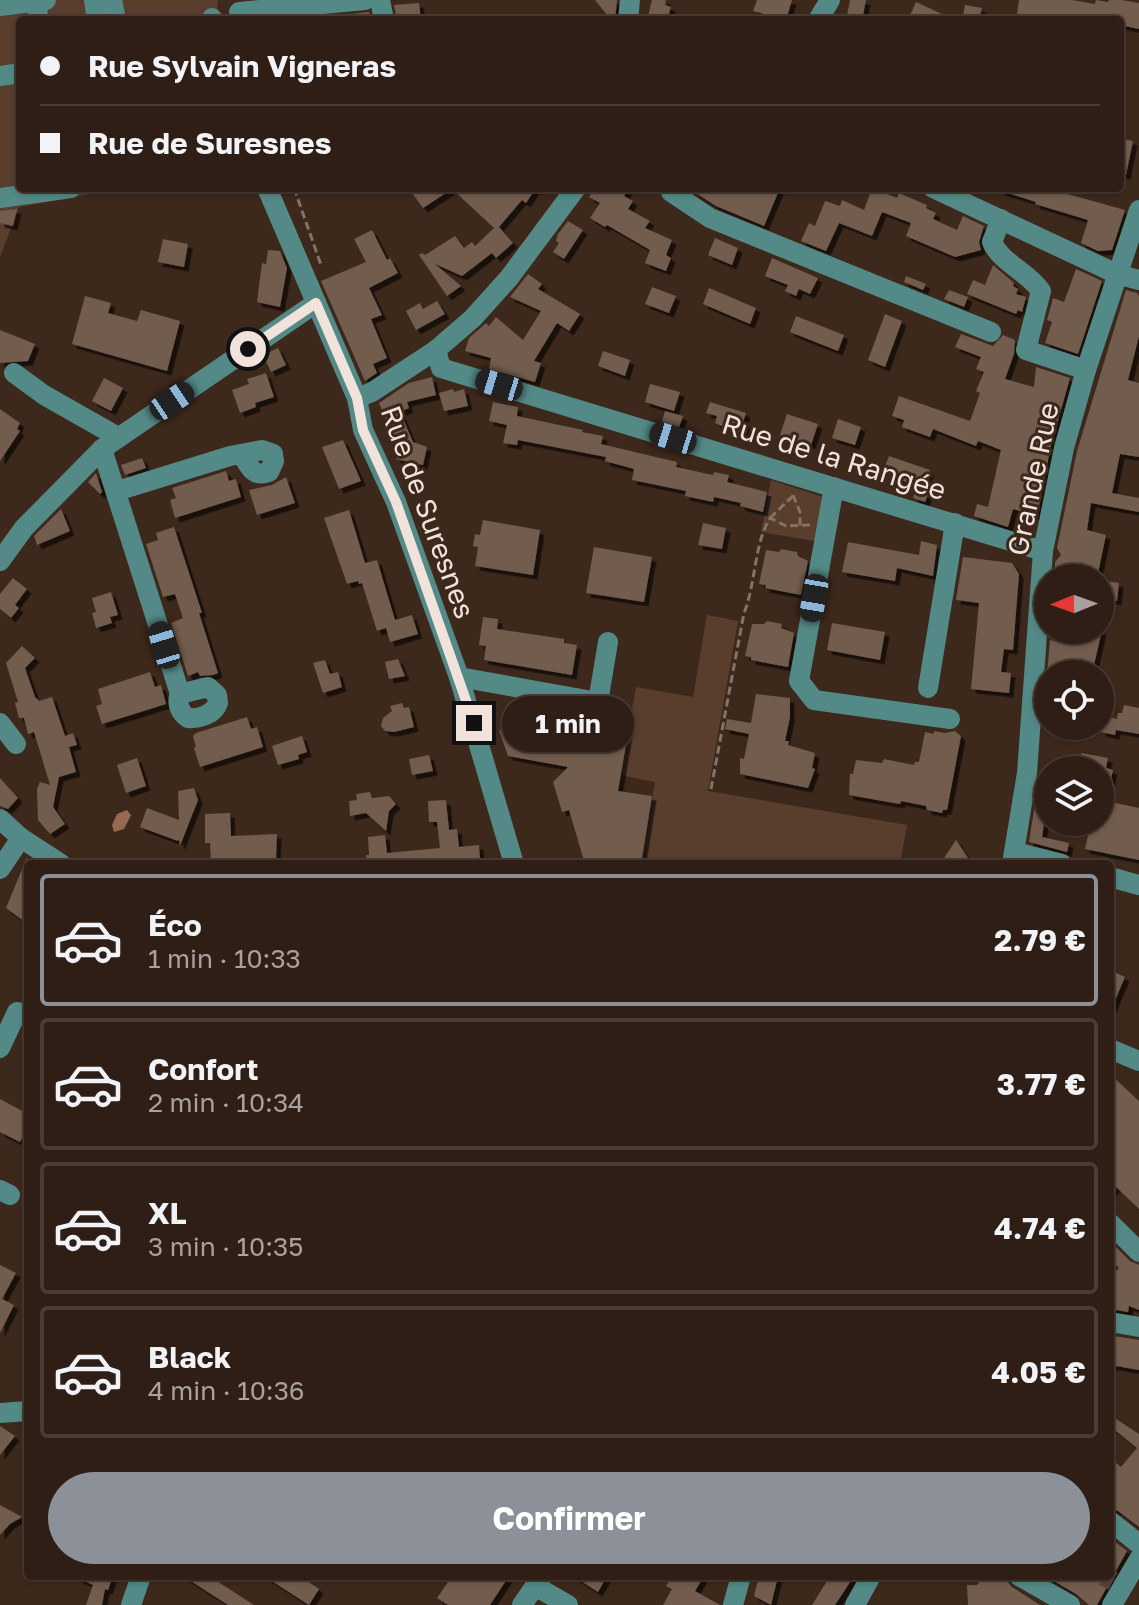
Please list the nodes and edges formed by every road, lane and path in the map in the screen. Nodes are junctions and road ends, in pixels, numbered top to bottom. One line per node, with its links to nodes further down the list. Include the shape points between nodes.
1 (365, 0): 4 (street)
2 (41, 4): 3 (street)
3 (0, 6)
4 (225, 14)
5 (43, 192): 11 (street)
6 (269, 192): 14 (street, Rue de Suresnes)
7 (295, 192): 14 (path, via 321,265)
8 (573, 192): 19 (street, via 494,296)
9 (673, 192): 18 (street, via 710,218)
10 (942, 192): 13 (street)
11 (0, 198)
12 (1139, 210): 15 (street, Grande Rue)
13 (1001, 219): 15 (street); 20 (street, via 992,242 996,252 1031,277 1041,291 1026,350)
14 (304, 274): 17 (street, Rue de Suresnes)
15 (1117, 274): 16 (street); 20 (street, Grande Rue)
16 (1139, 280)
17 (316, 303): 22 (street, Rue de Suresnes); 23 (street)
18 (991, 332)
19 (436, 350): 22 (street); 25 (street, Rue de la Rangée, via 441,368)
20 (1086, 370): 33 (street, Grande Rue)
21 (14, 373): 23 (street)
22 (357, 398): 36 (street, Rue de Suresnes, via 363,430 396,502)
23 (110, 443): 26 (street); 34 (street, via 24,528)
24 (242, 454): 26 (street)
25 (834, 487): 31 (street, Rue de la Rangée); 39 (street, via 799,681 814,700)
26 (117, 491): 38 (street)
27 (793, 494): 28 (path); 29 (path); 32 (path)
28 (801, 495)
29 (770, 518): 32 (path); 42 (path, via 744,613)
30 (817, 519): 32 (path)
31 (955, 523): 33 (street, Rue de la Rangée); 37 (street)
32 (800, 527)
33 (1043, 551): 45 (street, Grande Rue, via 1027,773)
34 (0, 560)
35 (608, 642): 36 (street, via 598,702)
36 (459, 677): 47 (street, Rue de Suresnes)
37 (928, 688)
38 (180, 694)
39 (950, 719)
40 (0, 723): 41 (street)
41 (16, 744)
42 (711, 789)
43 (0, 819): 44 (street)
44 (21, 838): 46 (street); 48 (street)
45 (1013, 858)
46 (55, 860)
47 (513, 860)
48 (0, 869)
49 (1114, 878): 50 (street)
50 (1139, 885)
51 (24, 1014): 52 (street, via 17,1012)
52 (0, 1048)
53 (1114, 1051): 54 (street)
54 (1139, 1061)
55 (1114, 1227): 56 (street)
56 (1139, 1252)
57 (1114, 1323): 58 (street)
58 (1139, 1327)
59 (24, 1411): 60 (street)
60 (0, 1413)
61 (1114, 1524): 62 (street)
62 (1139, 1544)
63 (1139, 1559): 69 (street)
64 (140, 1580): 70 (street)
65 (740, 1580): 73 (street)
66 (869, 1580): 74 (street)
67 (1026, 1580): 75 (street)
68 (538, 1581): 71 (street); 72 (street)
69 (1116, 1591)
70 (131, 1605)
71 (522, 1605)
72 (568, 1605)
73 (733, 1605)
74 (855, 1605)
75 (1070, 1605)

